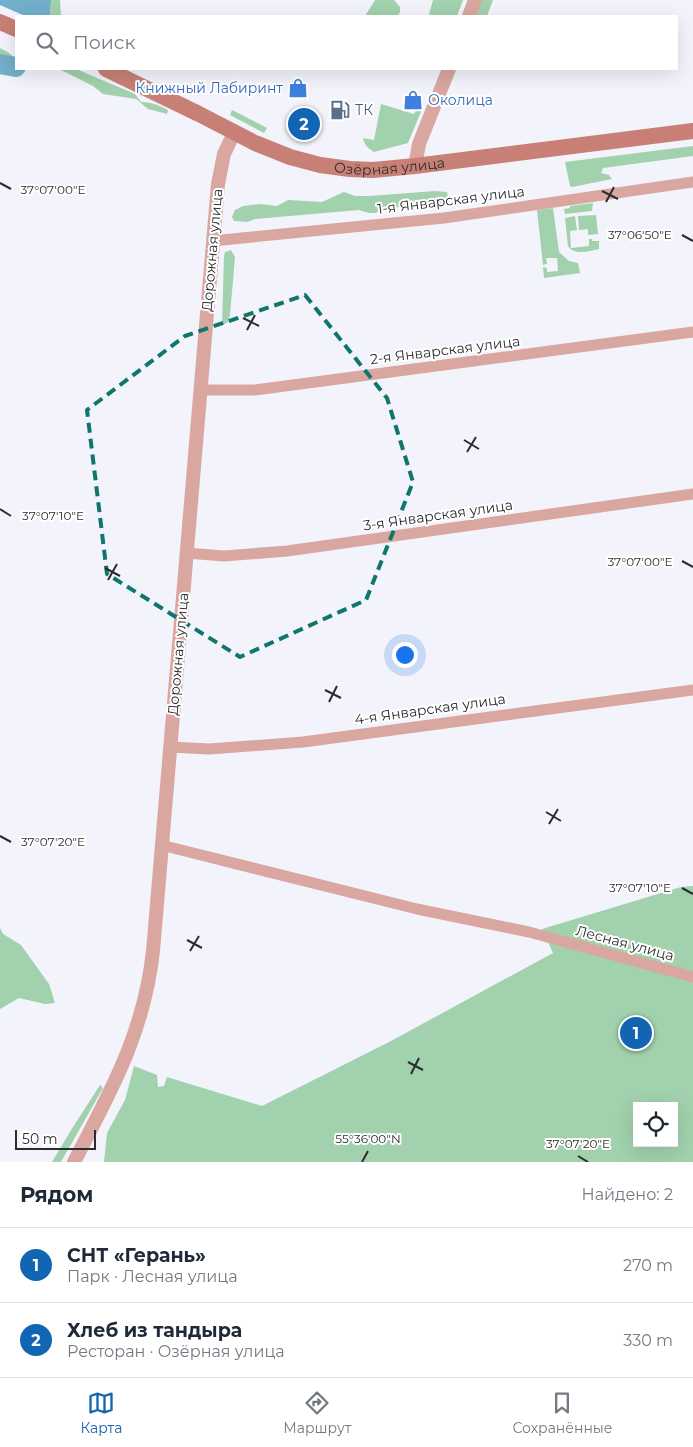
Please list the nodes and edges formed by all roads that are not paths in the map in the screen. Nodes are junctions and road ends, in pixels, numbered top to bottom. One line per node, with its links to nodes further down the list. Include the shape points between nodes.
1 (476, 0): 2 (street)
2 (469, 15)
3 (0, 22): 4 (main road)
4 (15, 29)
5 (108, 70): 8 (main road, Озёрная улица)
6 (449, 70): 9 (street, via 419,144)
7 (693, 131): 9 (main road, Озёрная улица)
8 (234, 133): 9 (main road, Озёрная улица, via 272,151 320,165 362,170); 11 (street, Дорожная улица, via 220,169)
9 (415, 166)
10 (693, 182): 11 (street, 1-я Январская улица, via 444,218)
11 (212, 241): 13 (street, Дорожная улица)
12 (693, 332): 13 (street, 2-я Январская улица, via 255,390)
13 (200, 390): 15 (street, Дорожная улица)
14 (693, 494): 15 (street, 3-я Январская улица, via 287,551 224,556)
15 (186, 553): 17 (street, Дорожная улица)
16 (693, 690): 17 (street, 4-я Январская улица, via 303,742 209,749)
17 (170, 746): 18 (street, Дорожная улица)
18 (161, 845): 19 (street, Лесная улица, via 416,909 549,938); 20 (street, Дорожная улица, via 151,964 139,1022 121,1070)
19 (693, 977)
20 (74, 1162)

